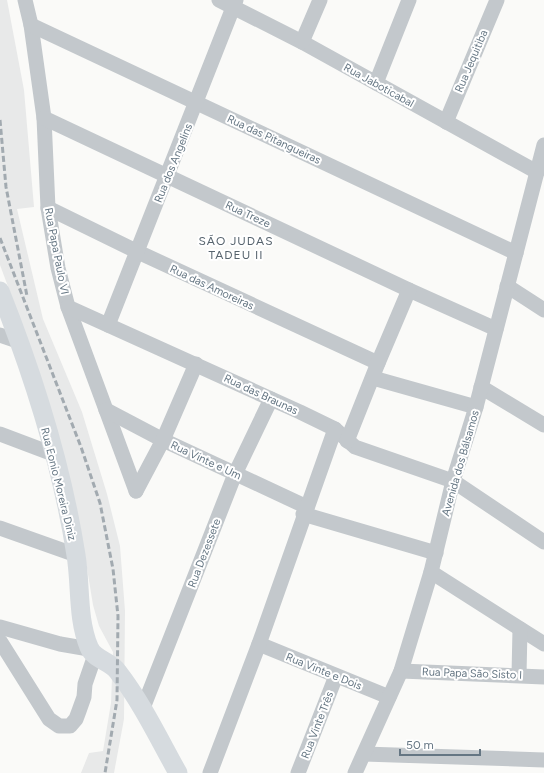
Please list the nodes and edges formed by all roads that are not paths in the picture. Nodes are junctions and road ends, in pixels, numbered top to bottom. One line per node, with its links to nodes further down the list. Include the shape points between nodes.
1 (25, 0): 7 (street, Rua Papa Paulo VI)
2 (218, 0): 6 (street, Rua Jaboticabal)
3 (320, 0): 8 (street)
4 (409, 0): 9 (street)
5 (497, 0): 12 (street, Rua Jequitiba)
6 (235, 4): 8 (street, Rua Jaboticabal); 10 (street, Rua dos Angelins)
7 (31, 25): 10 (street, Rua das Pitangueiras); 11 (street, Rua Papa Paulo VI)
8 (302, 42): 9 (street, Rua Jaboticabal)
9 (376, 83): 12 (street, Rua Jaboticabal)
10 (197, 102): 14 (street, Rua dos Angelins); 18 (street, Rua das Pitangueiras)
11 (44, 118): 14 (street, Rua Treze); 16 (street, Rua Papa Paulo VI)
12 (446, 122): 15 (street, Rua Jaboticabal)
13 (544, 145): 15 (street, Avenida dos Bálsamos)
14 (168, 175): 17 (street, Rua dos Angelins); 20 (street, Rua Treze)
15 (538, 183): 18 (street, Avenida dos Bálsamos)
16 (48, 208): 17 (street, Rua das Amoreiras); 22 (street, Rua Papa Paulo VI, via 58,268)
17 (138, 252): 25 (street, Rua dos Angelins); 29 (street, Rua das Amoreiras)
18 (516, 253): 19 (street, Avenida dos Bálsamos)
19 (507, 286): 23 (street); 26 (street, Avenida dos Bálsamos)
20 (409, 290): 26 (street, Rua Treze); 29 (street)
21 (0, 291): 24 (main road, Rua Eonio Moreira Diniz)
22 (68, 307): 25 (street, Rua das Braunas); 35 (street, Rua Papa Paulo VI)
23 (544, 310)
24 (4, 318): 28 (main road, Rua Eonio Moreira Diniz)
25 (108, 325): 30 (street, Rua das Braunas)
26 (496, 329): 32 (street, Avenida dos Bálsamos)
27 (0, 335): 28 (street)
28 (20, 342): 41 (main road, Rua Eonio Moreira Diniz)
29 (378, 363): 31 (street)
30 (196, 364): 33 (street, Rua das Braunas); 39 (street)
31 (373, 378): 34 (street); 40 (street)
32 (481, 387): 34 (street, Avenida dos Bálsamos); 36 (street)
33 (271, 400): 37 (street, Rua das Braunas); 42 (street, Rua Dezessete)
34 (476, 407): 43 (street, Avenida dos Bálsamos)
35 (106, 410): 39 (street, Rua Vinte e Um); 39 (street, Rua Papa Paulo VI, via 136,491)
36 (544, 425)
37 (335, 429): 40 (street, Rua das Braunas); 44 (street)
38 (0, 434): 41 (street)
39 (163, 440): 42 (street, Rua Vinte e Um)
40 (347, 442): 43 (street, Rua das Braunas)
41 (53, 454): 48 (main road, Rua Eonio Moreira Diniz)
42 (235, 474): 44 (street, Rua Vinte e Um); 61 (street, Rua Dezessete)
43 (453, 481): 46 (street, Rua das Braunas); 47 (street, Avenida dos Bálsamos)
44 (305, 510): 47 (street, Rua Vinte e Um); 53 (street)
45 (0, 528): 48 (street)
46 (542, 535)
47 (436, 554): 49 (street, Avenida dos Bálsamos)
48 (76, 555): 55 (main road, Rua Eonio Moreira Diniz, via 84,633)
49 (431, 572): 51 (street); 56 (street, Avenida dos Bálsamos)
50 (0, 627): 55 (street)
51 (520, 629): 54 (street); 57 (street)
52 (0, 641): 55 (street, via 49,720 59,726 70,726 76,719 84,697 84,684)
53 (259, 644): 58 (street, Rua Vinte e Dois); 65 (street)
54 (544, 644)
55 (92, 652): 61 (main road, via 117,670)
56 (401, 671): 57 (street, Rua Papa São Sisto I); 60 (street, Avenida dos Bálsamos)
57 (518, 674): 59 (street, Rua Papa São Sisto I)
58 (336, 676): 60 (street, Rua Vinte e Dois); 66 (street, Rua Vinte Três)
59 (544, 677)
60 (389, 697): 62 (street, Avenida dos Bálsamos)
61 (142, 708): 64 (main road)
62 (364, 754): 63 (street); 67 (street, Avenida dos Bálsamos)
63 (544, 760)
64 (178, 773)
65 (210, 773)
66 (298, 773)
67 (355, 773)

